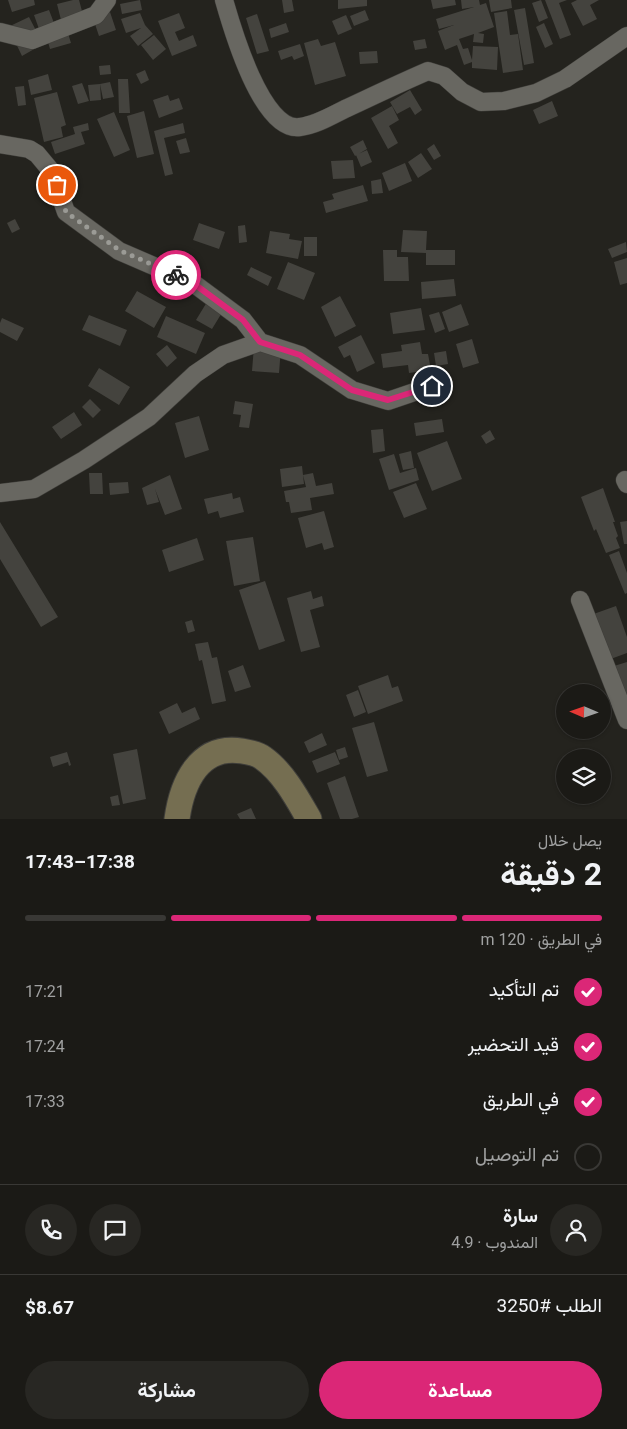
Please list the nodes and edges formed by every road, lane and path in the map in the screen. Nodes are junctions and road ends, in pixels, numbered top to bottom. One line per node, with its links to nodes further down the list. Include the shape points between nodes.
1 (108, 0): 3 (street, via 96,16 32,40)
2 (224, 0): 4 (street, via 253,82 280,122 298,128 428,71 444,76 462,92 481,102 521,98 565,79)
3 (0, 32)
4 (627, 36)
5 (0, 144): 6 (street, via 29,149 38,154 52,172 66,212 119,250 193,283 243,320)
6 (260, 342): 7 (street, via 300,355 352,390 380,399 388,400); 8 (street, via 223,355 195,374 149,417 84,460 34,489)
7 (432, 386)
8 (0, 493)
9 (580, 600): 10 (street)
10 (627, 720)
11 (177, 819): 12 (main road, via 184,788 195,768 210,754 231,749 262,757 275,769)
12 (309, 819)

